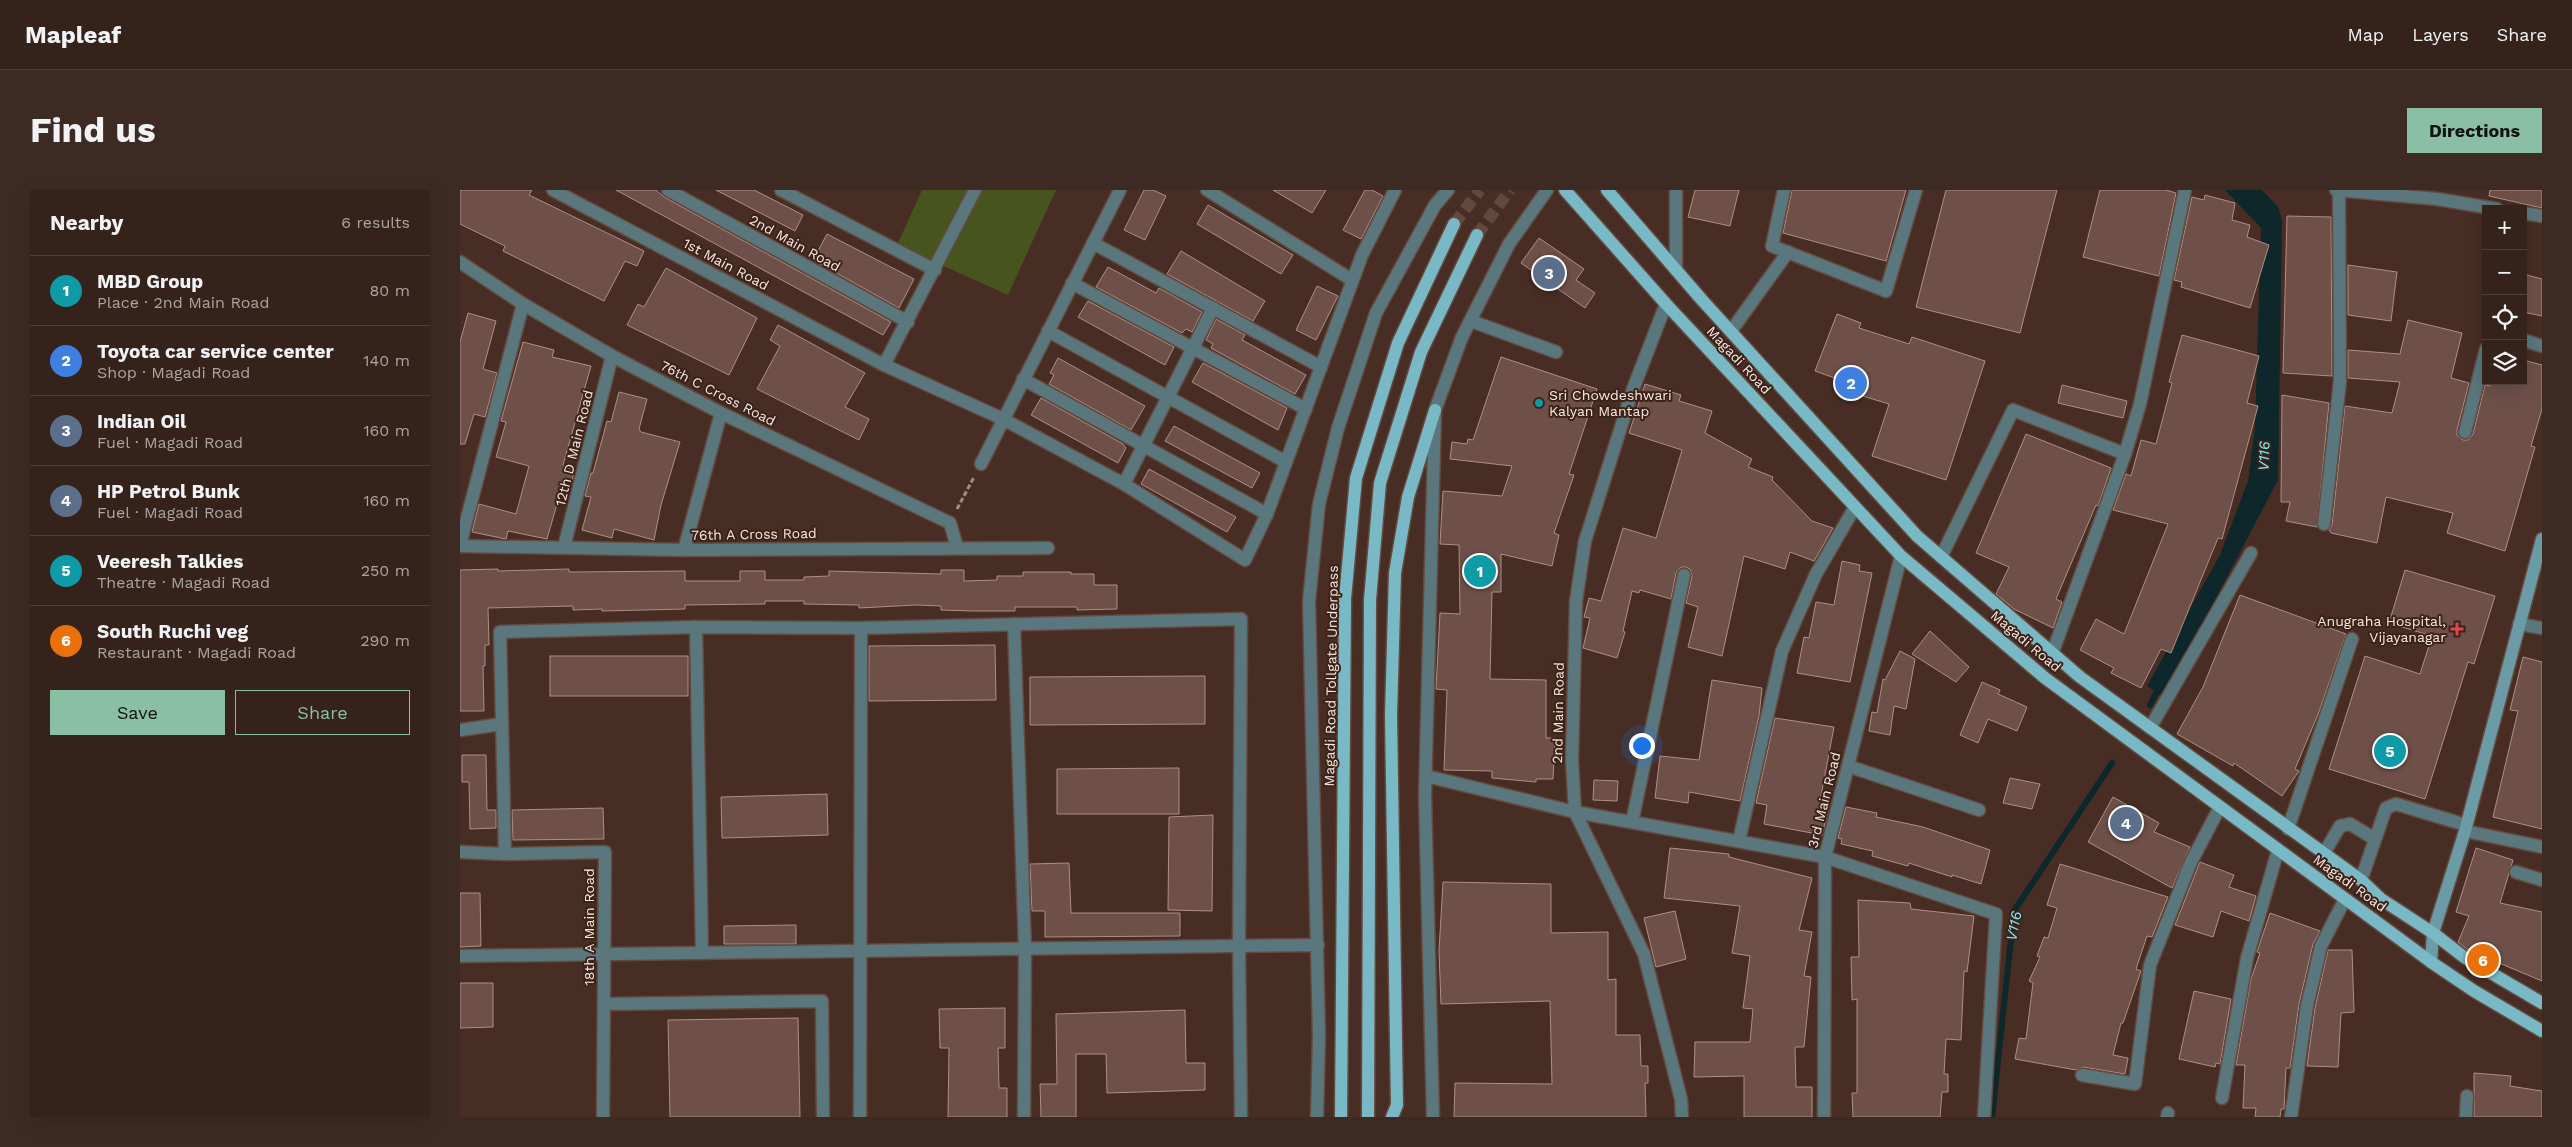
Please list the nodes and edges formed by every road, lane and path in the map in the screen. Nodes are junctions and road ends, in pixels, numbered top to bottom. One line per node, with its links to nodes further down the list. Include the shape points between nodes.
1 (553, 190): 42 (street, 1st Main Road)
2 (668, 190): 34 (street, 2nd Main Road)
3 (781, 190): 27 (street)
4 (975, 190): 27 (street)
5 (1120, 190): 23 (street)
6 (1207, 190): 28 (street)
7 (1395, 190): 28 (street)
8 (1448, 190): 102 (street, via 1435,206 1376,313 1338,428 1319,504 1309,601)
9 (1547, 190): 33 (street, via 1510,244)
10 (1565, 190): 31 (main road, Magadi Road)
11 (1608, 190): 26 (main road, Magadi Road)
12 (1676, 190): 26 (street)
13 (1784, 190): 24 (street, via 1772,246)
14 (1916, 190): 24 (street, via 1886,291)
15 (2185, 190): 53 (street, via 2140,404)
16 (2337, 190): 17 (street); 60 (street, via 2340,381)
17 (2438, 194): 18 (street)
18 (2482, 205)
19 (2527, 214): 20 (street)
20 (2542, 216)
21 (1454, 224): 122 (main road, Magadi Road Tollgate Underpass, via 1398,343 1356,478 1345,600)
22 (1477, 235): 123 (main road, via 1421,352 1380,483 1370,600)
23 (1093, 243): 29 (street); 32 (street)
24 (1788, 252): 36 (street)
25 (460, 262): 30 (street, 76th C Cross Road)
26 (1676, 269): 36 (main road, Magadi Road)
27 (935, 270): 34 (street)
28 (1352, 280): 44 (street)
29 (1072, 283): 35 (street); 39 (street)
30 (523, 304): 41 (street, 76th C Cross Road); 62 (street)
31 (1666, 304): 57 (main road, Magadi Road); 85 (street, 2nd Main Road, via 1633,389 1585,542 1576,601 1572,761)
32 (1213, 308): 39 (street); 44 (street)
33 (1471, 321): 40 (street); 48 (street)
34 (908, 322): 42 (street)
35 (1048, 331): 45 (street); 46 (street)
36 (1731, 331): 69 (main road, Magadi Road, via 1917,536)
37 (2527, 341): 38 (street)
38 (2542, 346)
39 (1193, 348): 46 (street); 47 (street)
40 (1556, 352)
41 (612, 356): 49 (street, 76th C Cross Road); 63 (street, 12th D Main Road)
42 (884, 365): 50 (street, 1st Main Road)
43 (2482, 365): 51 (street)
44 (1321, 367): 47 (street)
45 (1023, 379): 50 (street); 52 (street)
46 (1168, 397): 52 (street); 54 (street)
47 (1306, 409): 54 (street)
48 (1434, 410): 82 (street); 124 (main road, via 1408,497 1395,573 1391,715 1397,1105)
49 (721, 413): 59 (street, 76th C Cross Road); 66 (street)
50 (1003, 419): 55 (street); 56 (street, 1st Main Road)
51 (2465, 432)
52 (1144, 445): 56 (street); 58 (street)
53 (2125, 454): 69 (street, via 2013,410); 77 (street)
54 (1286, 462): 58 (street)
55 (981, 464): 59 (path)
56 (1124, 484): 58 (street, 1st Main Road, via 1244,560)
57 (1855, 507): 68 (main road, Magadi Road); 90 (street, via 1816,574 1782,651)
58 (1268, 514)
59 (950, 523): 64 (street)
60 (2324, 524)
61 (2542, 538): 72 (main road)
62 (460, 546): 63 (street, 76th A Cross Road)
63 (564, 547): 66 (street, 76th A Cross Road)
64 (957, 547): 65 (street, 76th A Cross Road); 66 (street, 76th A Cross Road)
65 (1048, 548)
66 (684, 550)
67 (2251, 553): 79 (street)
68 (1901, 556): 81 (street, 3rd Main Road); 83 (main road, Magadi Road, via 2045,678)
69 (1941, 557): 77 (main road, Magadi Road)
70 (1684, 575): 86 (street)
71 (1014, 624): 74 (street); 103 (street, via 1241,619); 104 (street)
72 (2519, 624): 75 (street); 87 (main road)
73 (696, 627): 74 (street); 78 (street, via 500,632); 106 (street)
74 (860, 628): 105 (street)
75 (2542, 628)
76 (2352, 639): 88 (street)
77 (2052, 654): 79 (main road, Magadi Road)
78 (502, 724): 80 (street); 94 (street)
79 (2150, 728): 88 (main road, Magadi Road)
80 (460, 730)
81 (1848, 766): 84 (street); 96 (street, 3rd Main Road)
82 (1426, 776): 85 (street); 125 (street)
83 (2220, 807): 92 (main road, Magadi Road); 113 (street, via 2191,862 2150,965 2135,1084)
84 (1979, 810)
85 (1575, 812): 86 (street); 126 (street, 2nd Main Road, via 1644,954 1681,1099)
86 (1632, 822): 90 (street)
87 (2465, 828): 89 (street, via 2396,804 2386,808); 91 (street); 101 (main road)
88 (2288, 830): 95 (main road, Magadi Road)
89 (2375, 839): 95 (street, via 2350,824 2340,826); 98 (street)
90 (1738, 842): 96 (street)
91 (2542, 847)
92 (2278, 850): 100 (main road, Magadi Road); 115 (street, via 2247,958)
93 (460, 852): 94 (street, 18th A Main Road)
94 (505, 854): 107 (street, 18th A Main Road, via 604,852)
95 (2323, 855): 98 (main road, Magadi Road)
96 (1825, 857): 127 (street, 3rd Main Road); 128 (street, via 1996,914)
97 (2516, 872): 99 (street)
98 (2361, 880): 101 (main road, Magadi Road, via 2381,899)
99 (2542, 880)
100 (2345, 899): 109 (main road, Magadi Road); 129 (street, via 2321,946 2307,1006)
101 (2433, 933): 109 (main road); 110 (main road, Magadi Road, via 2479,967)
102 (1318, 945): 103 (street); 121 (street)
103 (1239, 946): 104 (street); 120 (street)
104 (1025, 949): 105 (street); 119 (street)
105 (860, 951): 106 (street); 118 (street)
106 (702, 953): 107 (street)
107 (605, 954): 108 (street); 111 (street, 18th A Main Road)
108 (460, 956)
109 (2431, 962): 112 (main road, Magadi Road)
110 (2542, 1003)
111 (604, 1004): 116 (street, 18th A Main Road); 117 (street, via 822,1001)
112 (2542, 1031)
113 (2082, 1075)
114 (2467, 1096): 130 (street)
115 (2222, 1098)
116 (603, 1117)
117 (823, 1117)
118 (860, 1117)
119 (1024, 1117)
120 (1241, 1117)
121 (1318, 1117)
122 (1341, 1117)
123 (1368, 1117)
124 (1392, 1117)
125 (1433, 1117)
126 (1682, 1117)
127 (1824, 1117)
128 (1984, 1117)
129 (2291, 1117)
130 (2466, 1117)

